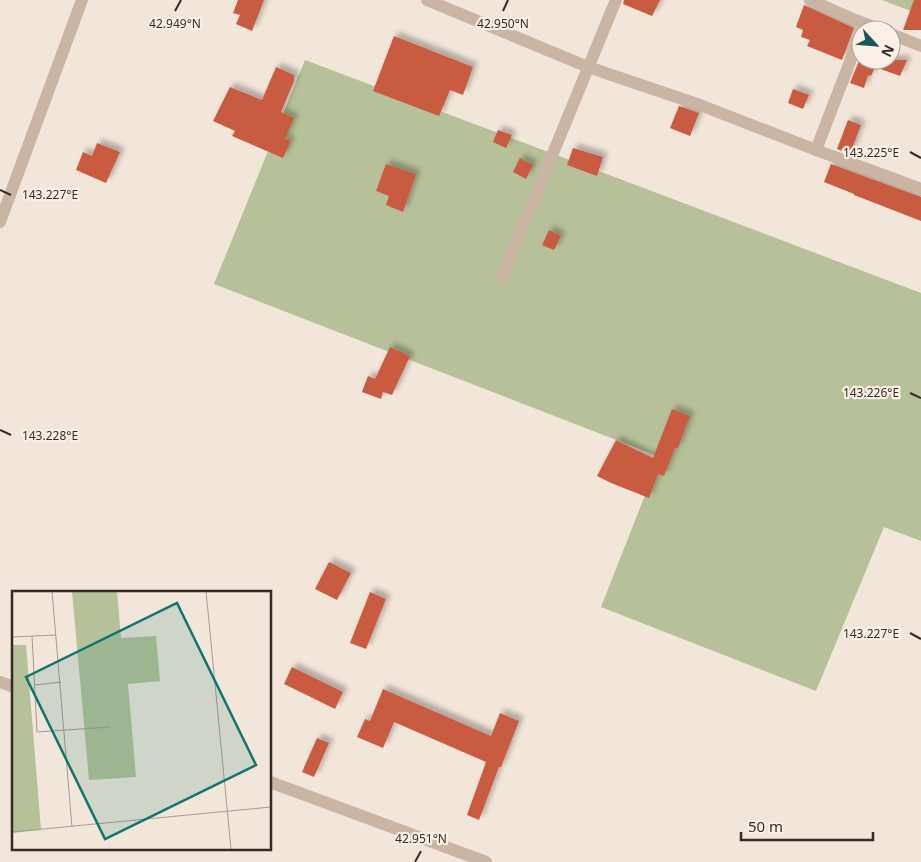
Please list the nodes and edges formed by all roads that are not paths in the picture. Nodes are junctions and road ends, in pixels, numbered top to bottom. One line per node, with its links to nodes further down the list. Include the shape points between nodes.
1 (82, 0): 12 (street)
2 (427, 0): 9 (street)
3 (616, 0): 9 (street)
4 (810, 0): 5 (street)
5 (851, 22)
6 (901, 38): 7 (street)
7 (921, 46)
8 (851, 60): 10 (street)
9 (588, 67): 10 (street, via 700,105); 13 (street)
10 (816, 150): 11 (street)
11 (921, 189)
12 (0, 222)
13 (502, 277)
14 (0, 682): 15 (street)
15 (12, 686)
16 (271, 782): 17 (street)
17 (486, 862)

